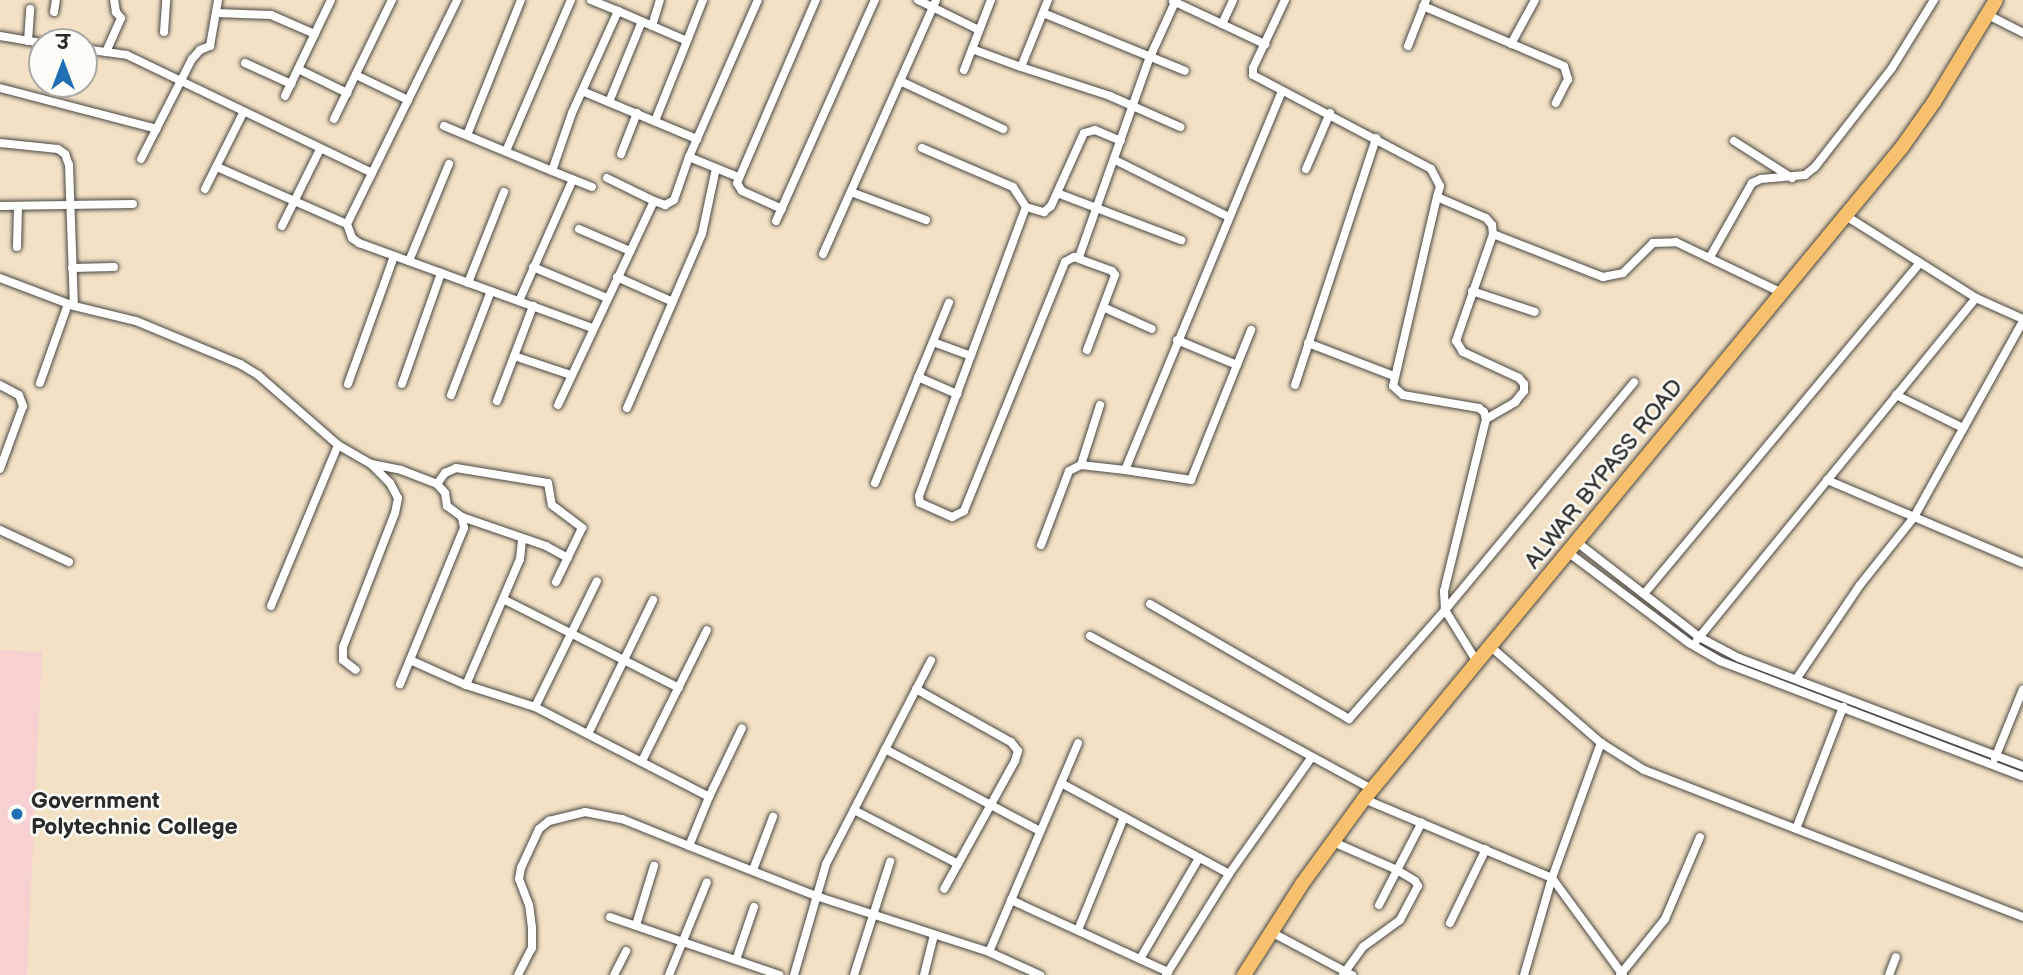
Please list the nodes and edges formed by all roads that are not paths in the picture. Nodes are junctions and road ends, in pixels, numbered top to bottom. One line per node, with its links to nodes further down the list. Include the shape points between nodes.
1 (56, 0): 29 (street)
2 (114, 0): 49 (street, via 121,18)
3 (166, 0): 38 (street)
4 (218, 0): 30 (street)
5 (331, 0): 40 (street)
6 (392, 0): 56 (street)
7 (457, 0): 65 (street)
8 (521, 0): 78 (street)
9 (571, 0): 86 (street)
10 (591, 0): 28 (street)
11 (660, 0): 35 (street)
12 (703, 0): 43 (street)
13 (758, 0): 80 (street)
14 (816, 0): 98 (street)
15 (874, 0): 115 (street)
16 (918, 0): 26 (street)
17 (990, 0): 37 (street)
18 (1048, 0): 31 (street)
19 (1233, 0): 34 (street)
20 (1285, 0): 44 (street)
21 (1535, 0): 45 (street)
22 (1934, 0): 99 (street, via 1892,68 1815,167)
23 (1996, 0): 32 (highway, ALWAR BYPASS ROAD)
24 (1174, 1): 34 (street); 50 (street)
25 (1425, 3): 45 (street); 46 (street)
26 (935, 4): 37 (street); 57 (street)
27 (30, 9): 36 (street)
28 (618, 10): 33 (street); 62 (street)
29 (54, 12)
30 (216, 13): 40 (street, via 271,15); 58 (street, via 210,46 192,59)
31 (1043, 13): 50 (street); 52 (street)
32 (1988, 15): 39 (street); 116 (highway, ALWAR BYPASS ROAD, via 1934,102)
33 (642, 21): 35 (street); 66 (street)
34 (1222, 24): 44 (street)
35 (652, 26): 43 (street)
36 (29, 28)
37 (979, 30): 47 (street)
38 (164, 32)
39 (2023, 33)
40 (315, 34): 53 (street)
41 (0, 36): 42 (street)
42 (28, 41)
43 (687, 41): 73 (street)
44 (1265, 44): 61 (street, via 1253,75)
45 (1511, 44): 67 (street, via 1564,66 1567,79)
46 (1408, 46)
47 (972, 49): 52 (street); 54 (street)
48 (98, 51): 49 (street)
49 (106, 52): 58 (street, via 127,55)
50 (1150, 57): 55 (street); 68 (street)
51 (245, 63): 59 (street)
52 (1021, 67): 68 (street)
53 (298, 69): 59 (street); 63 (street)
54 (964, 70)
55 (1185, 71)
56 (356, 75): 63 (street); 65 (street)
57 (901, 81): 77 (street); 104 (street)
58 (180, 82): 69 (street); 76 (street)
59 (291, 84): 64 (street)
60 (0, 88): 76 (street)
61 (1282, 91): 71 (street); 117 (street)
62 (582, 92): 66 (street); 95 (street)
63 (347, 93): 72 (street)
64 (285, 96)
65 (408, 100): 96 (street)
66 (609, 102): 70 (street)
67 (1556, 103)
68 (1132, 106): 75 (street); 81 (street)
69 (243, 113): 85 (street); 92 (street)
70 (636, 113): 73 (street); 87 (street)
71 (1330, 113): 79 (street); 94 (street)
72 (334, 119)
73 (655, 121): 80 (street)
74 (444, 125): 78 (street)
75 (1180, 127)
76 (157, 129): 89 (street)
77 (1003, 129)
78 (467, 135): 86 (street)
79 (1376, 138): 106 (street, via 1431,169 1440,186); 158 (street)
80 (697, 139): 88 (street)
81 (1121, 141): 90 (street); 105 (street, via 1096,130 1084,133)
82 (1734, 141): 99 (street)
83 (0, 143): 112 (street, via 58,149 65,154)
84 (922, 148): 113 (street, via 1013,187)
85 (320, 149): 96 (street); 107 (street)
86 (506, 150): 95 (street)
87 (621, 154)
88 (689, 157): 93 (street); 108 (street, via 674,200 665,205)
89 (141, 159)
90 (1115, 160): 114 (street); 117 (street)
91 (449, 163): 131 (street)
92 (218, 167): 102 (street); 107 (street)
93 (716, 168): 98 (street); 146 (street, via 702,234)
94 (1306, 169)
95 (552, 171): 100 (street)
96 (372, 173): 120 (street)
97 (607, 177): 108 (street)
98 (738, 177): 115 (street, via 742,191)
99 (1792, 178): 130 (street, via 1752,183)
100 (573, 179): 101 (street); 134 (street)
101 (592, 187)
102 (205, 189)
103 (504, 192): 139 (street)
104 (851, 192): 118 (street); 127 (street)
105 (1057, 193): 113 (street, via 1047,210); 114 (street)
106 (1437, 197): 123 (street, via 1486,218); 164 (street)
107 (294, 201): 120 (street); 121 (street)
108 (654, 201): 126 (street)
109 (133, 204): 112 (street)
110 (0, 206): 111 (street)
111 (18, 206): 112 (street); 125 (street)
112 (69, 206): 135 (street)
113 (1026, 207): 161 (street)
114 (1098, 208): 124 (street); 129 (street)
115 (782, 209): 119 (street)
116 (1846, 216): 132 (street); 142 (highway, ALWAR BYPASS ROAD)
117 (1228, 217): 156 (street)
118 (926, 220)
119 (776, 221)
120 (347, 224): 128 (street, via 352,238)
121 (282, 226)
122 (579, 229): 126 (street)
123 (1493, 234): 130 (street, via 1603,276 1623,273 1653,243 1662,241); 141 (street)
124 (1181, 240)
125 (17, 247)
126 (629, 251): 137 (street)
127 (823, 254)
128 (394, 256): 131 (street); 168 (street)
129 (1079, 257): 150 (street, via 1115,275); 172 (street, via 1065,261 964,511 952,517 922,506 919,496)
130 (1710, 257): 142 (street)
131 (409, 261): 136 (street)
132 (1919, 264): 144 (street); 200 (street)
133 (114, 267): 135 (street)
134 (533, 267): 143 (street); 145 (street)
135 (72, 268): 148 (street)
136 (441, 273): 139 (street); 169 (street)
137 (617, 277): 143 (street); 146 (street)
138 (0, 278): 148 (street)
139 (468, 283): 140 (street)
140 (491, 291): 145 (street); 173 (street)
141 (1472, 291): 151 (street); 179 (street, via 1457,334 1458,347 1524,384 1522,397)
142 (1782, 293): 194 (highway, ALWAR BYPASS ROAD)
143 (607, 298): 153 (street)
144 (1976, 298): 152 (street); 174 (street)
145 (519, 301): 149 (street)
146 (673, 302): 178 (street)
147 (949, 303): 157 (street)
148 (71, 305): 167 (street); 181 (street, via 136,321 240,364)
149 (533, 306): 153 (street); 160 (street)
150 (1105, 308): 154 (street); 159 (street)
151 (1535, 313)
152 (2023, 320): 180 (street)
153 (593, 328): 163 (street)
154 (1152, 329)
155 (1251, 330): 162 (street)
156 (1177, 340): 162 (street); 185 (street)
157 (933, 342): 161 (street); 165 (street)
158 (1308, 343): 164 (street); 171 (street)
159 (1087, 351)
160 (514, 356): 163 (street); 175 (street)
161 (971, 356): 172 (street)
162 (1237, 365): 185 (street, via 1191,480)
163 (571, 375): 176 (street)
164 (1394, 376): 179 (street, via 1397,393 1479,408)
165 (918, 377): 172 (street); 187 (street)
166 (1634, 382): 205 (street)
167 (40, 383)
168 (348, 384)
169 (402, 384)
170 (0, 385): 184 (street, via 19,395 23,406)
171 (1295, 385)
172 (957, 394)
173 (451, 395)
174 (1896, 395): 180 (street); 186 (street)
175 (497, 401)
176 (558, 405)
177 (1100, 405): 183 (street)
178 (627, 408)
179 (1486, 419): 205 (street, via 1448,566)
180 (1963, 428): 190 (street)
181 (338, 445): 182 (street); 204 (street)
182 (371, 464): 188 (street); 216 (street, via 398,498 343,647 343,660)
183 (1081, 465): 185 (street); 193 (street, via 1069,471)
184 (0, 469)
185 (1125, 470)
186 (1827, 481): 190 (street); 209 (street)
187 (875, 482)
188 (437, 484): 189 (street, via 445,493 447,506); 195 (street, via 456,468 545,482 552,505 582,528)
189 (462, 517): 192 (street); 213 (street, via 464,528)
190 (1914, 517): 197 (street); 217 (street, via 1860,585)
191 (0, 530): 196 (street)
192 (522, 539): 195 (street); 201 (street, via 520,559)
193 (1041, 545)
194 (1574, 548): 200 (street); 210 (street); 211 (highway, ALWAR BYPASS ROAD)
195 (568, 558): 199 (street)
196 (69, 562)
197 (2023, 563)
198 (597, 581): 207 (street)
199 (556, 582)
200 (1644, 594): 209 (street)
201 (503, 599): 207 (street); 219 (street)
202 (653, 600): 212 (street)
203 (1150, 604): 205 (street, via 1349,719)
204 (271, 606)
205 (1445, 610): 215 (street)
206 (707, 630): 220 (street)
207 (573, 633): 212 (street); 223 (street)
208 (1090, 636): 231 (street)
209 (1699, 636): 210 (street); 217 (street, via 1740,658)
210 (1693, 645): 224 (street, via 1720,661)
211 (1491, 647): 215 (highway, ALWAR BYPASS ROAD); 228 (street)
212 (624, 659): 220 (street); 226 (street)
213 (410, 660): 218 (street); 219 (street)
214 (931, 661): 221 (street)
215 (1477, 662): 237 (highway, ALWAR BYPASS ROAD)
216 (356, 670)
217 (1797, 678): 230 (street)
218 (400, 684)
219 (466, 685): 223 (street)
220 (679, 688): 232 (street)
221 (916, 689): 229 (street); 239 (street, via 1011,741 1018,751)
222 (2023, 689): 230 (street)
223 (535, 707): 226 (street)
224 (1843, 707): 233 (street); 244 (street)
225 (742, 728): 238 (street)
226 (588, 734): 232 (street)
227 (1078, 743): 236 (street)
228 (1601, 743): 244 (street, via 1644,770); 257 (street)
229 (886, 749): 239 (street); 240 (street)
230 (1996, 755): 233 (street); 234 (street)
231 (1311, 758): 237 (street); 256 (street)
232 (642, 761): 238 (street)
233 (1992, 765): 235 (street)
234 (2023, 766)
235 (2023, 777)
236 (1061, 783): 242 (street); 245 (street)
237 (1368, 794): 243 (street); 247 (highway, ALWAR BYPASS ROAD)
238 (709, 797): 248 (street)
239 (990, 805): 245 (street); 252 (street)
240 (853, 810): 252 (street); 260 (street)
241 (773, 817): 254 (street)
242 (1125, 817): 250 (street); 269 (street)
243 (1422, 822): 249 (street); 255 (street)
244 (1796, 830): 266 (street)
245 (1040, 831): 261 (street)
246 (1700, 837): 280 (street, via 1665,919)
247 (1331, 841): 255 (street); 270 (highway, ALWAR BYPASS ROAD)
248 (689, 846): 254 (street); 281 (street, via 622,819 586,812 549,821 539,829 521,868 519,878 533,928 531,947)
249 (1486, 849): 257 (street); 267 (street)
250 (1199, 858): 256 (street); 276 (street)
251 (890, 862): 264 (street)
252 (958, 864): 259 (street)
253 (654, 866): 268 (street)
254 (752, 870): 260 (street)
255 (1397, 870): 262 (street); 279 (street, via 1415,881 1414,896 1400,920 1363,947)
256 (1229, 874): 278 (street)
257 (1552, 877): 280 (street); 290 (street)
258 (707, 883): 272 (street)
259 (944, 889)
260 (816, 896): 264 (street); 285 (street)
261 (1011, 900): 269 (street); 274 (street)
262 (1379, 905)
263 (754, 907): 277 (street)
264 (873, 915): 271 (street); 286 (street)
265 (610, 917): 268 (street)
266 (2023, 917)
267 (1450, 923)
268 (636, 925): 272 (street)
269 (1077, 930): 276 (street)
270 (1271, 932): 279 (street); 289 (highway, ALWAR BYPASS ROAD)
271 (934, 935): 274 (street); 287 (street)
272 (685, 941): 277 (street); 283 (street)
273 (626, 951): 282 (street)
274 (989, 952): 288 (street)
275 (1896, 957): 291 (street)
276 (1140, 959): 278 (street)
277 (736, 960): 284 (street)
278 (1167, 973)
279 (1347, 973)
280 (1621, 974)
281 (518, 975)
282 (614, 975)
283 (669, 975)
284 (779, 975)
285 (794, 975)
286 (854, 975)
287 (924, 975)
288 (1040, 975)
289 (1244, 975)
290 (1524, 975)
291 (1889, 975)

